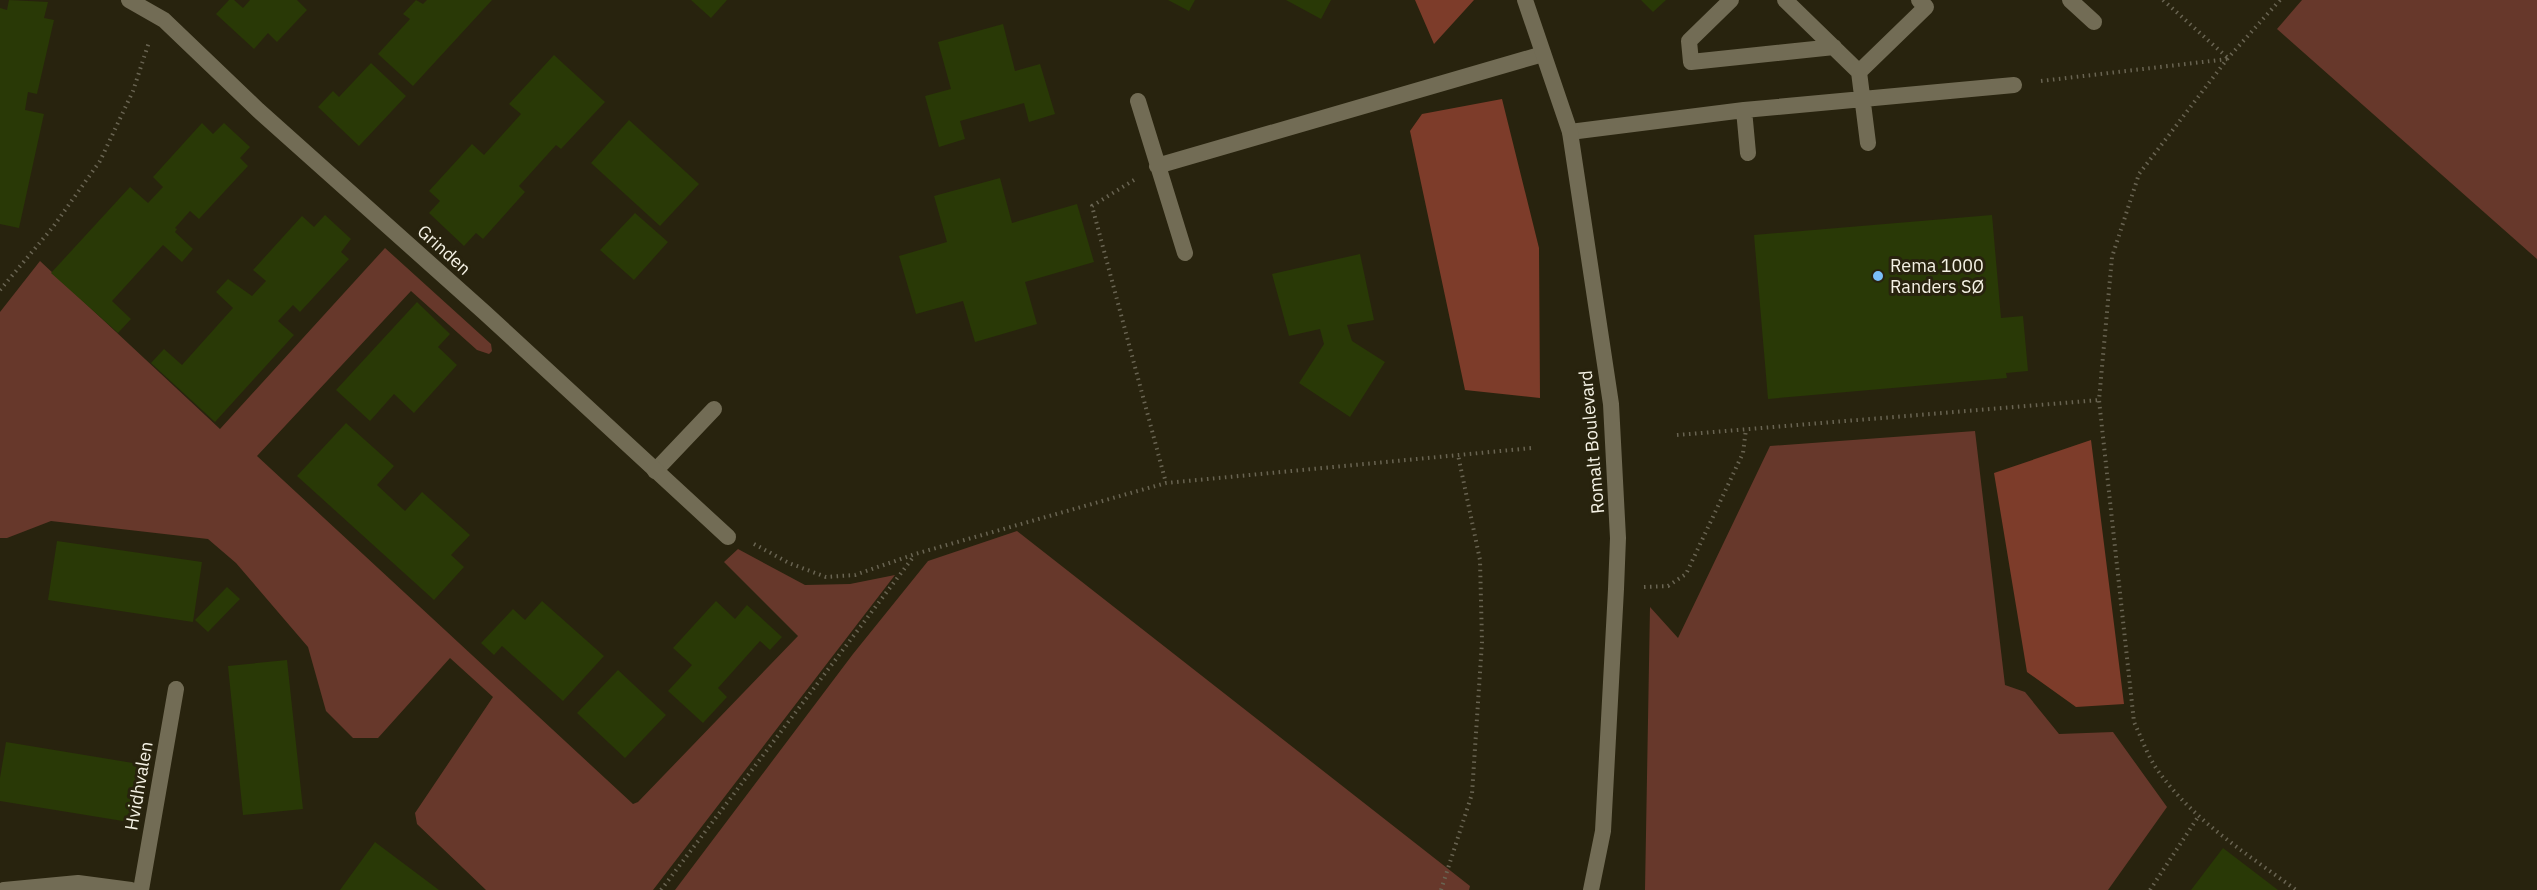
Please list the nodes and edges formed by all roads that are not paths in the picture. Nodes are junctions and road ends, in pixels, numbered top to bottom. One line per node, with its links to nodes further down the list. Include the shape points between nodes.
1 (129, 0): 7 (street, Grinden)
2 (1525, 0): 10 (street, Romalt Boulevard)
3 (1731, 0): 9 (street, via 1689,41 1691,62)
4 (1785, 0): 9 (street)
5 (1919, 0): 11 (street, via 1926,7)
6 (2070, 0): 8 (street)
7 (146, 4): 22 (street, Grinden)
8 (2094, 22)
9 (1834, 47): 11 (street)
10 (1543, 54): 16 (street, Romalt Boulevard); 19 (street)
11 (1859, 72): 14 (street)
12 (2014, 85): 14 (street)
13 (1138, 101): 19 (street)
14 (1863, 101): 15 (street); 17 (street)
15 (1744, 111): 16 (street); 18 (street)
16 (1570, 132): 28 (street, Romalt Boulevard, via 1611,404 1618,538 1603,831)
17 (1868, 143)
18 (1748, 153)
19 (1157, 165): 20 (street)
20 (1185, 253)
21 (714, 409): 22 (street)
22 (655, 471): 23 (street, Grinden)
23 (728, 537)
24 (176, 689): 27 (street, Hvidhvalen)
25 (7, 890): 26 (street, via 78,883)
26 (130, 890)
27 (141, 890)
28 (1591, 890)

